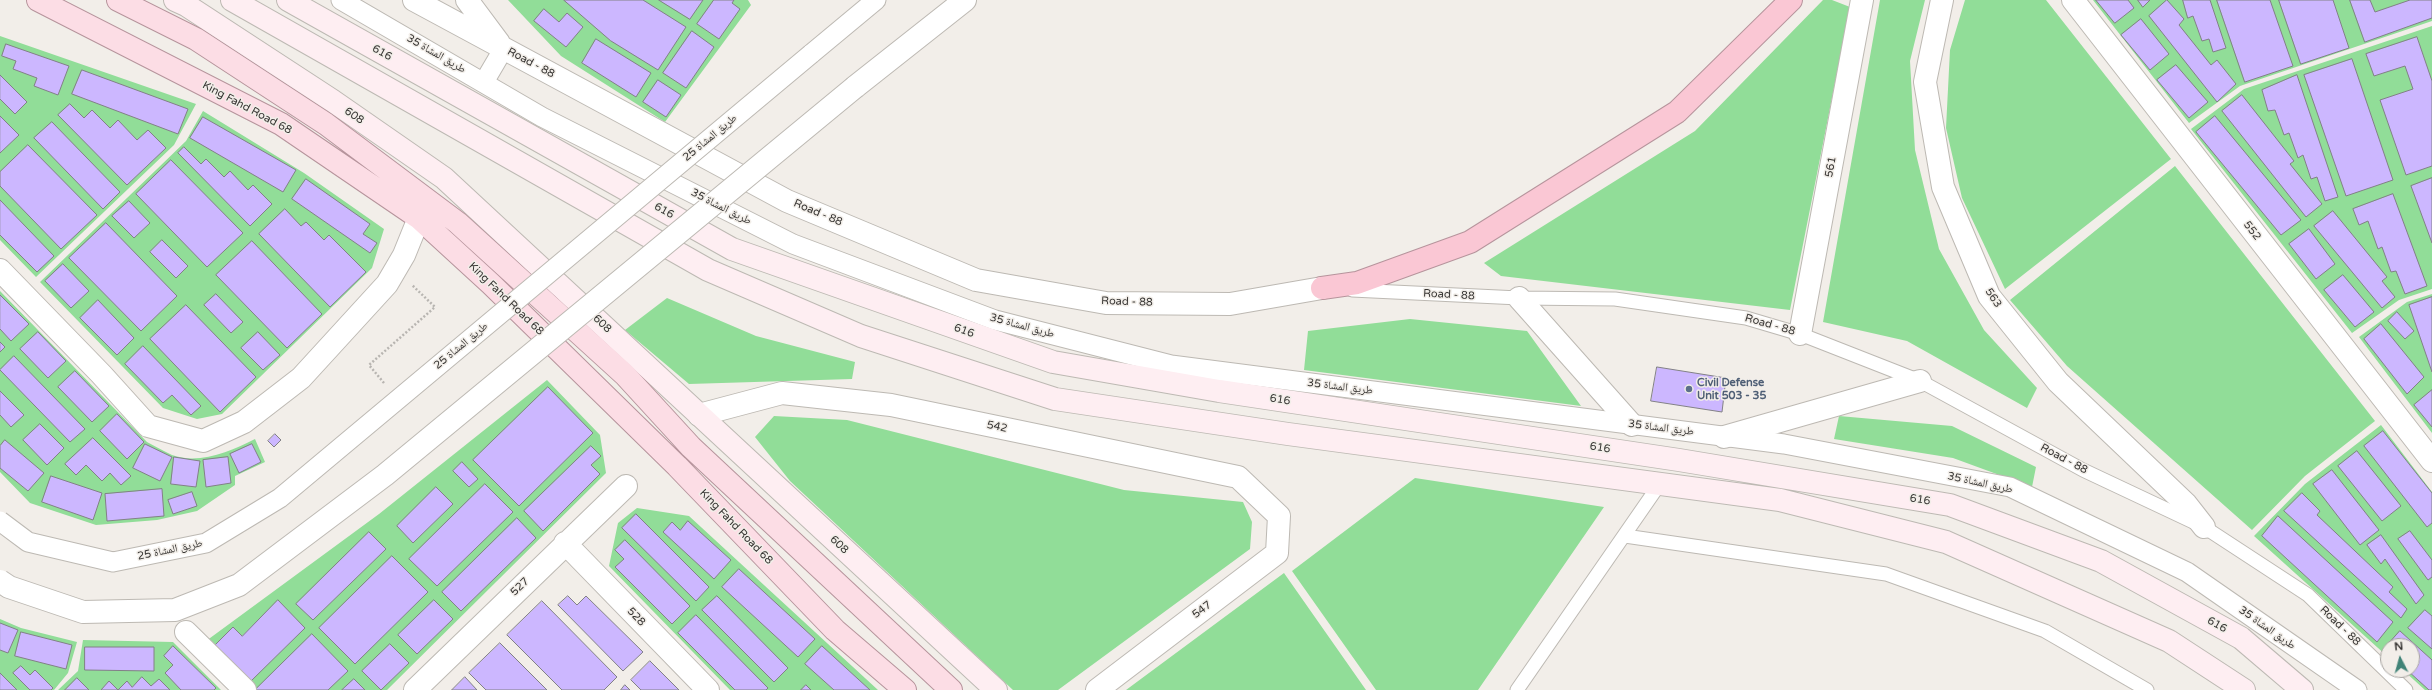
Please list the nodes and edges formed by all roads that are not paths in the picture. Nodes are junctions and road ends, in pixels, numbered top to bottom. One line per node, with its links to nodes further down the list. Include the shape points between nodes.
1 (38, 0): 17 (main road, King Fahd Road 68, via 281,124)
2 (118, 0): 40 (main road, King Fahd Road 68, via 196,39 326,124 458,223 626,375 691,447)
3 (175, 0): 23 (main road, 608, via 333,101 444,178)
4 (232, 0): 27 (main road, via 708,270 860,336 1055,399)
5 (288, 0): 46 (main road, 616, via 732,249 1053,362 1219,391 1679,460 1950,505 2101,560 2241,638)
6 (341, 0): 16 (street, طريق المشاة 35)
7 (414, 0): 15 (street)
8 (467, 0): 15 (street, Road - 88)
9 (876, 0): 30 (street, طريق المشاة 25, bridge, via 280,498 206,543 114,562 28,542)
10 (965, 0): 34 (street, bridge, via 855,87 386,475 239,585 175,610 83,612 9,587)
11 (1791, 0): 19 (highway, via 1677,112 1470,242 1356,283)
12 (1862, 0): 21 (street, 561)
13 (1942, 0): 31 (street, 563, via 1925,82 1943,187 1989,296 2058,382 2186,504)
14 (2073, 0): 26 (street, 552)
15 (504, 48): 16 (street); 19 (street, Road - 88, via 788,201 976,280 1106,303 1230,304)
16 (484, 82): 24 (street, طريق المشاة 35, via 542,117 793,244 995,320 1171,365)
17 (419, 218): 18 (street, via 404,255 387,284 301,378 244,422 203,441 148,426); 39 (main road, King Fahd Road 68, via 491,284 677,466 835,630)
18 (0, 270)
19 (1322, 288): 20 (lane, Road - 88)
20 (1519, 298): 21 (lane, Road - 88, via 1615,299 1746,318); 24 (street)
21 (1800, 334): 22 (lane, Road - 88)
22 (1920, 381): 25 (street); 31 (lane, Road - 88, via 2083,470)
23 (699, 415): 29 (street, 542, via 782,393 891,405 1238,477); 41 (main road, 608)
24 (1632, 425): 25 (street, طريق المشاة 35)
25 (1724, 437): 47 (street, طريق المشاة 35, via 1784,444 2010,487 2186,572)
26 (2432, 462)
27 (1659, 485): 32 (lane); 45 (main road, via 1780,500 1946,542 2169,641)
28 (626, 486): 33 (street, 527)
29 (1279, 516): 42 (street, 547, via 1277,553)
30 (0, 521)
31 (2204, 527): 48 (lane, Road - 88, via 2308,595)
32 (1625, 536): 43 (lane); 44 (lane, via 1886,574 2045,631)
33 (565, 543): 37 (street, 527); 38 (street, 528)
34 (0, 581)
35 (186, 632): 36 (street)
36 (245, 690)
37 (415, 690)
38 (708, 690)
39 (905, 690)
40 (951, 690)
41 (996, 690)
42 (1097, 690)
43 (1517, 690)
44 (2147, 690)
45 (2244, 690)
46 (2302, 690)
47 (2358, 690)
48 (2406, 690)

